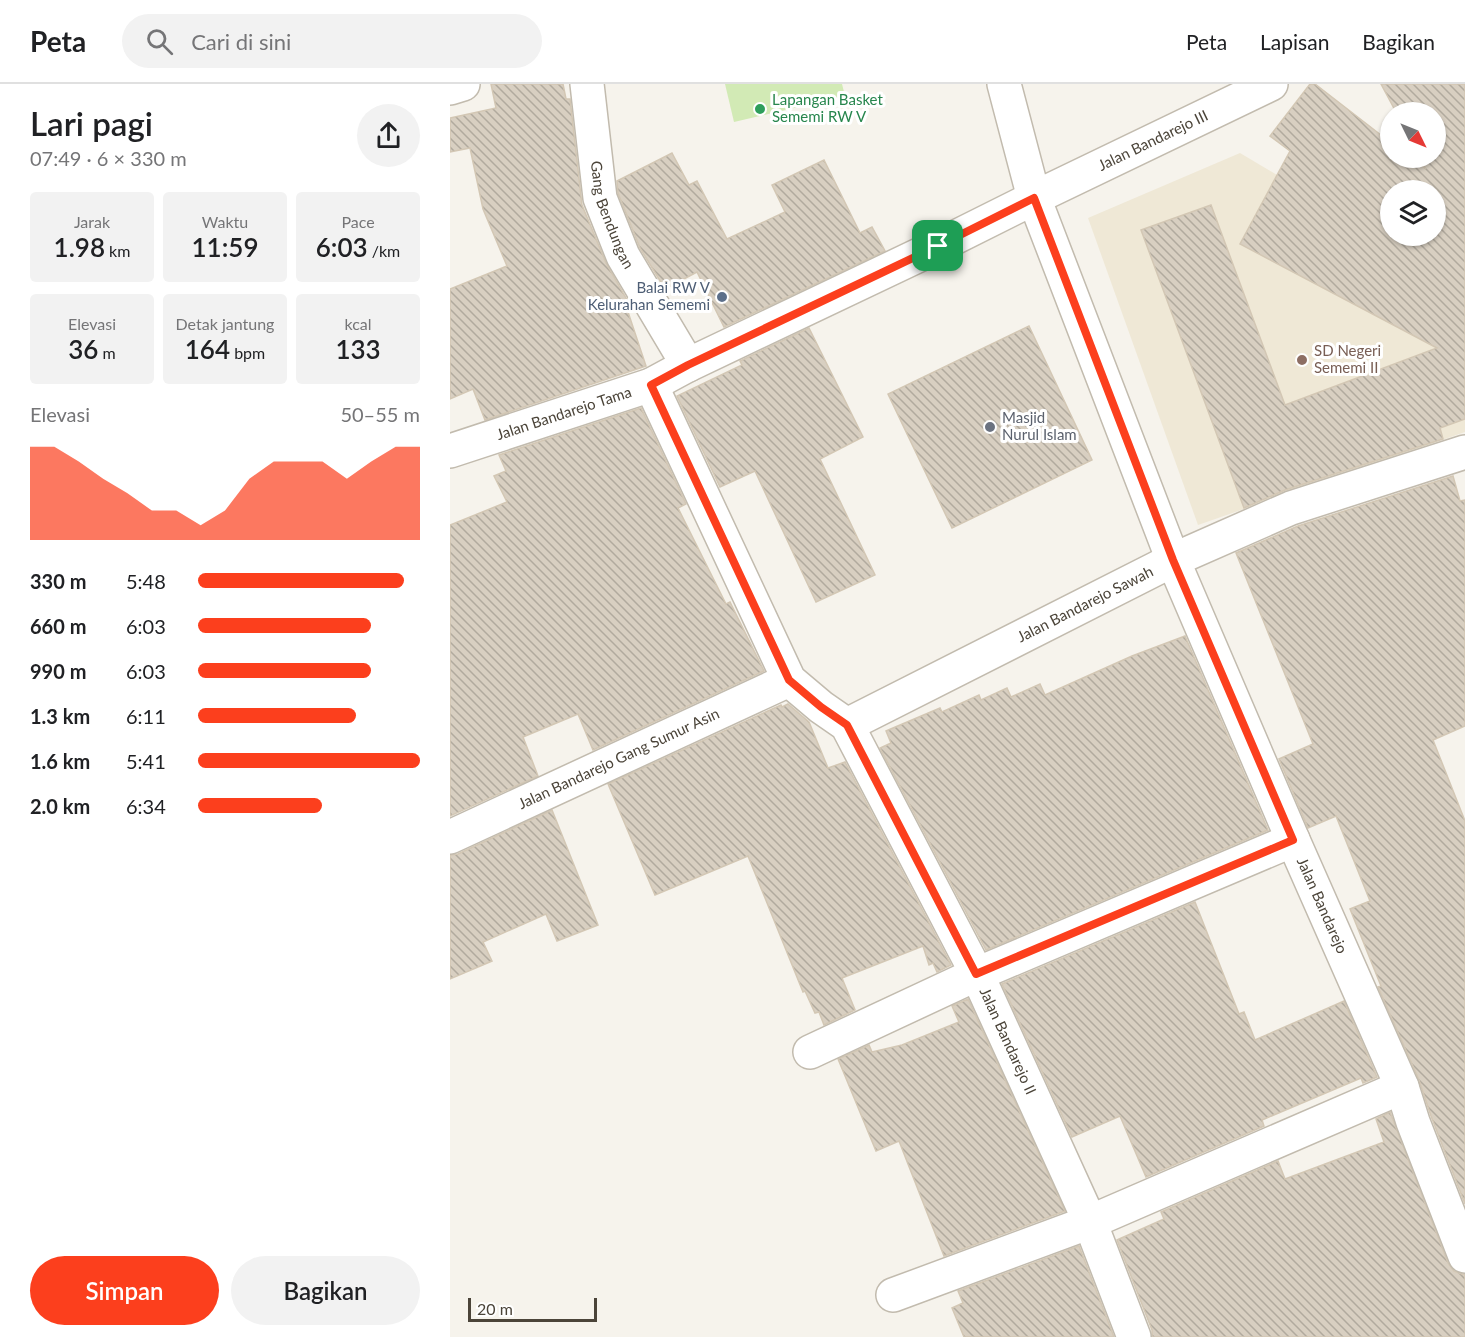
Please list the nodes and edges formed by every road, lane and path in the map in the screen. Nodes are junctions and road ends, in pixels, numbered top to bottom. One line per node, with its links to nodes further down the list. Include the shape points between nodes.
1 (463, 84): 5 (street)
2 (587, 84): 7 (street, Gang Bendungan, via 600,198 623,256)
3 (1004, 84): 6 (street, Jalan Bandarejo)
4 (1271, 84): 6 (street, Jalan Bandarejo III)
5 (450, 88)
6 (1034, 198): 7 (street, Jalan Bandarejo Tama); 11 (street, Jalan Bandarejo)
7 (688, 365): 8 (street, Jalan Bandarejo Tama)
8 (651, 385): 9 (street, Jalan Bandarejo Tama); 12 (street, Jalan Bandarejo II)
9 (450, 451)
10 (1462, 460): 11 (street, Jalan Bandarejo Sawah, via 1291,507)
11 (1173, 560): 13 (street, Jalan Bandarejo Sawah); 15 (street, Jalan Bandarejo)
12 (789, 680): 13 (street, Jalan Bandarejo II); 14 (street, Jalan Bandarejo Gang Sumur Asin)
13 (847, 725): 16 (street, Jalan Bandarejo II)
14 (450, 837)
15 (1293, 840): 16 (street); 18 (street, Jalan Bandarejo)
16 (976, 974): 17 (street); 19 (street, Jalan Bandarejo II)
17 (810, 1052)
18 (1402, 1087): 19 (street); 20 (street, Jalan Bandarejo)
19 (1090, 1222): 21 (street); 22 (street, Jalan Bandarejo II)
20 (1465, 1256)
21 (893, 1295)
22 (1134, 1337)

